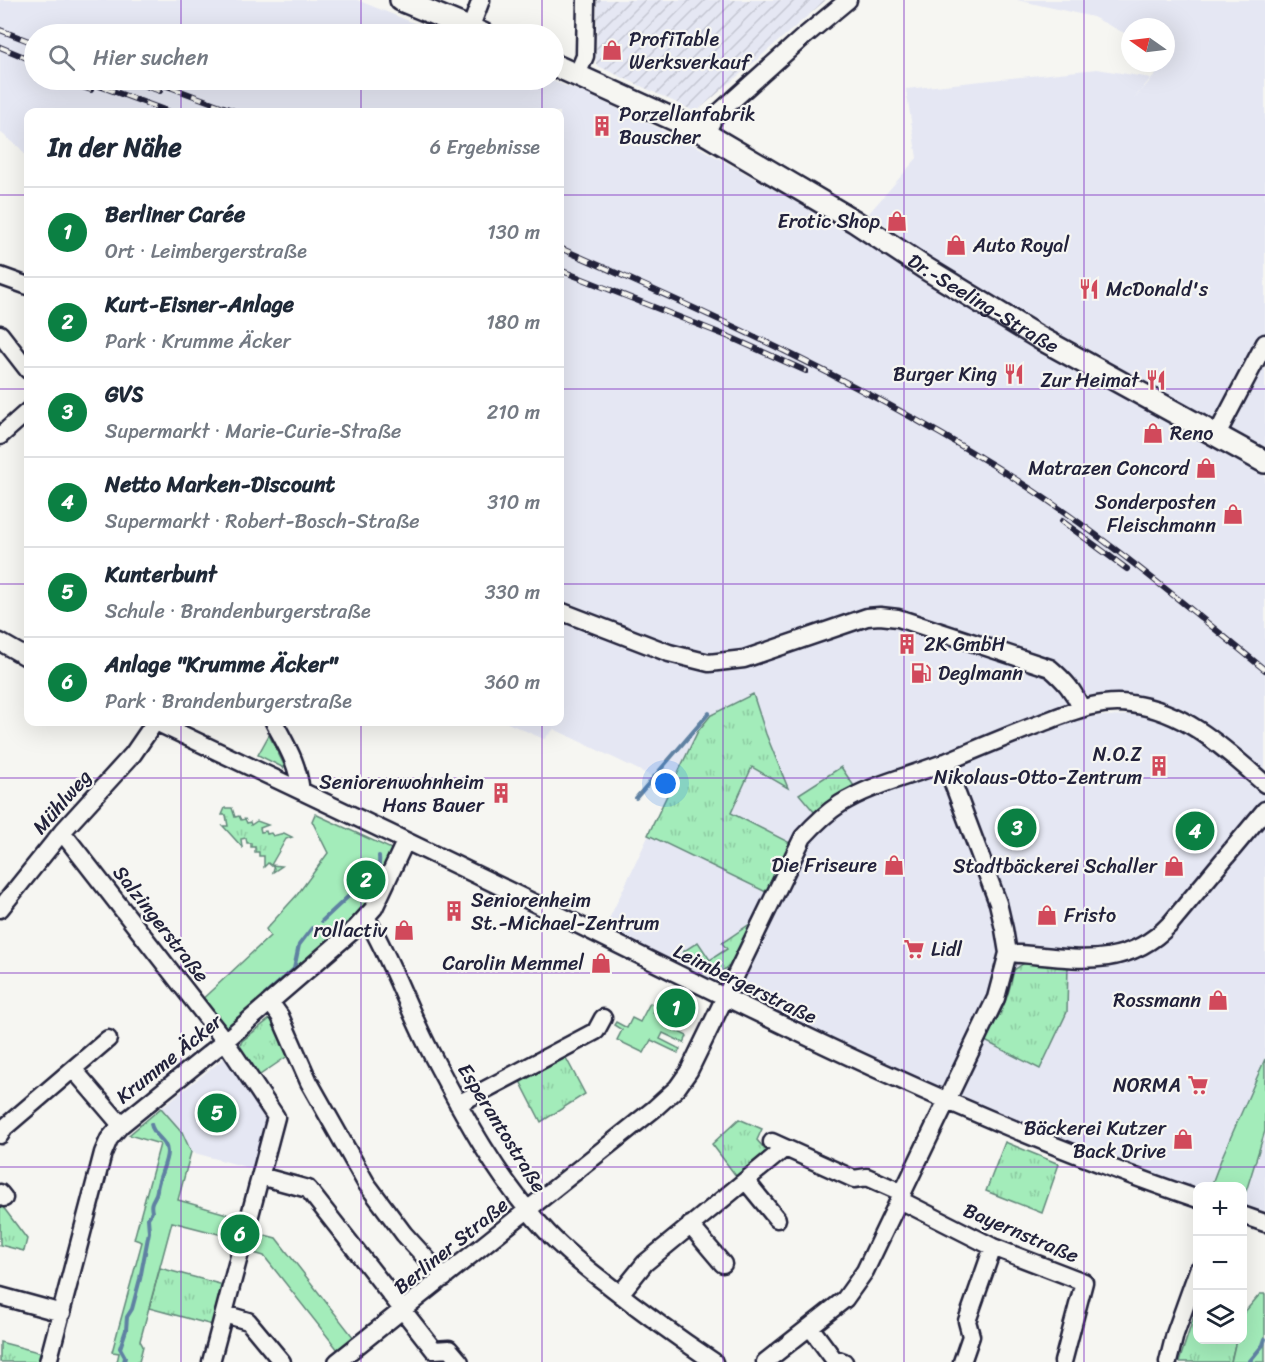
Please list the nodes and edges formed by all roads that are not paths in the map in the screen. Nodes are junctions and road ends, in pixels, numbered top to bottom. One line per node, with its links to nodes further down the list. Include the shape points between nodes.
1 (401, 0): 5 (main road)
2 (481, 0): 6 (street)
3 (586, 0): 8 (street, via 585,56)
4 (848, 0): 9 (street, via 714,117)
5 (458, 24)
6 (478, 24)
7 (564, 69): 8 (main road, Dr.-Seeling-Straße)
8 (577, 75): 9 (main road, Dr.-Seeling-Straße)
9 (706, 134): 17 (main road, Dr.-Seeling-Straße, via 1038,337)
10 (0, 276): 11 (street)
11 (24, 285)
12 (0, 334): 14 (street)
13 (1265, 343): 17 (street)
14 (24, 365)
15 (24, 415): 16 (street)
16 (0, 436)
17 (1216, 436): 18 (main road, Dr.-Seeling-Straße)
18 (1265, 462)
19 (564, 613): 22 (street, via 669,653 709,663 744,659 867,617 898,618 1050,668 1076,694)
20 (0, 642): 21 (street)
21 (24, 656)
22 (1081, 708): 26 (street, Berliner Straße); 27 (street, Berliner Straße, via 1110,702 1172,715 1210,737)
23 (153, 726): 30 (street, Mühlweg)
24 (164, 726): 28 (street, Leimbergerstraße)
25 (276, 726): 28 (street, via 299,771)
26 (945, 762): 34 (street, via 998,903); 35 (street, Berliner Straße, via 862,792 839,804 810,829)
27 (1265, 784)
28 (301, 791): 31 (street, Leimbergerstraße)
29 (1265, 810): 34 (street, via 1170,924 1147,945 1100,958)
30 (62, 832): 32 (street, Mühlweg); 39 (street, Salzingerstraße)
31 (405, 842): 33 (street, Krumme Äcker); 35 (street, Leimbergerstraße)
32 (1, 907)
33 (366, 917): 36 (street, Krumme Äcker); 42 (street, Esperantostraße)
34 (1008, 953): 41 (street, via 996,998)
35 (724, 998): 41 (street, Leimbergerstraße); 49 (street, Berliner Straße, via 678,1088)
36 (270, 1002): 39 (street, Krumme Äcker); 56 (street, via 366,1183)
37 (603, 1018): 42 (street, via 596,1031)
38 (108, 1039): 40 (street)
39 (225, 1041): 43 (street, Krumme Äcker); 45 (street, Salzingerstraße, via 276,1117)
40 (74, 1070): 43 (street); 44 (street)
41 (948, 1102): 47 (street); 48 (street, Leimbergerstraße)
42 (458, 1104): 49 (street, Esperantostraße)
43 (121, 1125): 61 (street, Krumme Äcker, via 103,1153)
44 (0, 1135)
45 (260, 1176): 60 (street, via 308,1189); 62 (street, Salzingerstraße)
46 (746, 1181): 47 (street, Bayernstraße, via 779,1145 854,1179 867,1177); 51 (street); 53 (street, Bayernstraße)
47 (902, 1196): 54 (street, Bayernstraße); 63 (street, via 859,1281 845,1299)
48 (1193, 1198)
49 (528, 1210): 56 (street, Berliner Straße); 58 (street, Esperantostraße, via 571,1256)
50 (1247, 1217): 52 (street)
51 (777, 1219)
52 (1265, 1223)
53 (690, 1225): 55 (street); 58 (street, Bayernstraße, via 645,1263)
54 (993, 1247): 72 (street, via 967,1320 971,1336); 73 (street, Bayernstraße, via 1084,1282)
55 (723, 1264)
56 (444, 1278): 60 (street, Berliner Straße)
57 (1193, 1282): 74 (street)
58 (620, 1294): 64 (street, Esperantostraße)
59 (0, 1296): 61 (street)
60 (403, 1311): 68 (street, Berliner Straße); 69 (street, via 434,1350 449,1349)
61 (62, 1313): 65 (street, Krumme Äcker)
62 (224, 1314): 66 (street, Salzingerstraße); 67 (street, via 248,1321)
63 (810, 1327): 70 (street); 71 (street, via 833,1358)
64 (706, 1360)
65 (48, 1362)
66 (210, 1362)
67 (282, 1362)
68 (337, 1362)
69 (460, 1362)
70 (765, 1362)
71 (844, 1362)
72 (962, 1362)
73 (1063, 1362)
74 (1168, 1362)

